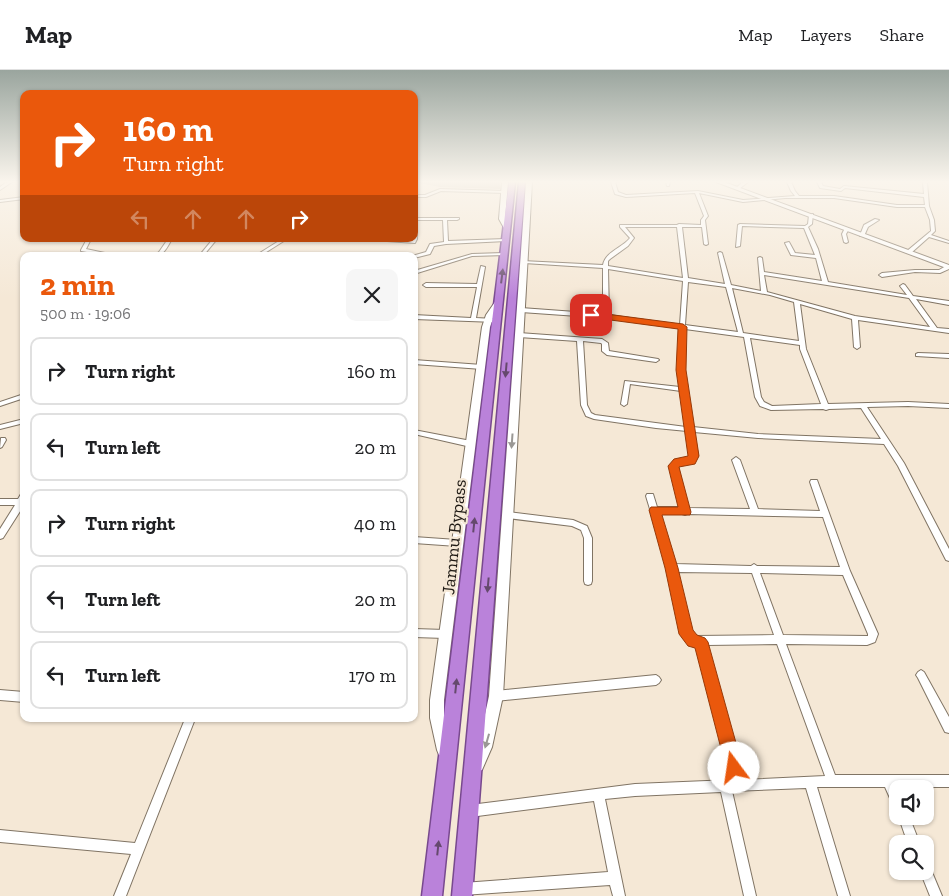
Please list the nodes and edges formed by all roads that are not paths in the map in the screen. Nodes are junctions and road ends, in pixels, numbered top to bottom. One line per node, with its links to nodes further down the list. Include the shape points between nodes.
1 (445, 221): 23 (street)
2 (507, 221): 14 (highway, Jammu Bypass)
3 (519, 221): 115 (highway, Jammu Bypass, one-way to 115)
4 (526, 221): 35 (street)
5 (703, 221): 11 (street)
6 (810, 221): 12 (street)
7 (825, 221): 13 (street)
8 (876, 221): 15 (street, via 866,226)
9 (932, 221): 16 (street, via 934,228)
10 (679, 225): 11 (street); 37 (street, via 622,226 632,238 628,245 606,261); 42 (street)
11 (703, 226): 24 (street)
12 (806, 227): 25 (street, via 740,225); 33 (street)
13 (847, 229): 15 (street); 21 (street, via 844,234)
14 (506, 234): 23 (street); 31 (highway, Jammu Bypass)
15 (862, 235): 29 (street)
16 (929, 236): 22 (street); 29 (street)
17 (87, 242): 26 (street, via 83,250)
18 (213, 242): 27 (street)
19 (279, 242): 28 (street)
20 (787, 242): 33 (street, via 792,254)
21 (846, 242)
22 (949, 242)
23 (446, 243): 32 (street, via 430,246 428,253)
24 (706, 244)
25 (738, 246)
26 (94, 252)
27 (204, 252)
28 (263, 252)
29 (910, 252): 38 (street)
30 (720, 253): 46 (street)
31 (504, 254): 39 (street, via 472,255); 57 (highway, Jammu Bypass, one-way to 31, via 498,304)
32 (418, 256)
33 (818, 257): 43 (street)
34 (760, 258): 40 (street)
35 (524, 262): 37 (street); 52 (street)
36 (483, 267): 45 (street)
37 (605, 267): 42 (street); 53 (street)
38 (948, 267): 41 (street, via 940,272 915,270)
39 (418, 272)
40 (762, 273): 43 (street); 48 (street)
41 (882, 275)
42 (686, 279): 46 (street); 58 (street)
43 (825, 282): 49 (street)
44 (426, 285): 45 (street)
45 (478, 286): 56 (street)
46 (728, 286): 48 (street); 62 (street)
47 (903, 286): 49 (street)
48 (764, 292): 50 (street)
49 (913, 298): 51 (street); 59 (street)
50 (797, 302): 55 (street); 64 (street)
51 (949, 303)
52 (521, 310): 53 (street); 61 (street)
53 (606, 316): 58 (street)
54 (418, 317): 56 (street)
55 (855, 318): 59 (street); 65 (street)
56 (473, 320): 57 (street)
57 (492, 321): 70 (street); 114 (highway, Jammu Bypass, one-way to 57)
58 (683, 327): 62 (street); 71 (street, via 680,348)
59 (935, 329): 60 (street)
60 (949, 331)
61 (519, 335): 63 (street); 94 (street, one-way to 94)
62 (744, 335): 64 (street); 77 (street, via 762,404 776,409)
63 (580, 339): 68 (street, via 604,342 607,353); 80 (street, via 584,405 588,414 600,419)
64 (801, 343): 77 (street)
65 (857, 347)
66 (918, 355): 67 (street)
67 (949, 356)
68 (656, 360)
69 (418, 362): 70 (street)
70 (482, 367): 83 (street)
71 (682, 389): 74 (street, via 626,382); 80 (street)
72 (20, 397): 73 (street)
73 (0, 404)
74 (624, 404)
75 (863, 406): 76 (street); 77 (street); 82 (street)
76 (949, 406)
77 (826, 408)
78 (20, 422): 79 (street)
79 (0, 427)
80 (690, 429): 82 (street, via 758,436); 91 (street, via 694,458 674,466)
81 (418, 433): 83 (street)
82 (887, 442): 98 (street)
83 (471, 444): 97 (street)
84 (736, 460): 92 (street)
85 (814, 482): 93 (street)
86 (650, 496): 90 (street)
87 (20, 500): 88 (street)
88 (0, 502)
89 (20, 505): 95 (street)
90 (655, 510): 91 (street); 99 (street)
91 (685, 512): 92 (street)
92 (754, 513): 93 (street)
93 (826, 514): 101 (street)
94 (507, 515): 102 (street, via 573,523 584,528 588,538); 110 (street)
95 (0, 536)
96 (418, 540): 97 (street)
97 (456, 544): 104 (street)
98 (949, 557)
99 (672, 568): 100 (street); 106 (street, via 686,634)
100 (754, 568): 101 (street); 105 (street)
101 (846, 571): 105 (street, via 873,634 872,639)
102 (588, 581)
103 (418, 633): 104 (street)
104 (445, 634): 114 (street, via 437,718)
105 (781, 639): 106 (street); 116 (street)
106 (700, 642): 120 (street)
107 (922, 674): 113 (street)
108 (656, 680): 110 (street)
109 (0, 695): 111 (street)
110 (496, 696): 115 (street, one-way to 115, via 485,747)
111 (20, 697)
112 (189, 722): 125 (street)
113 (949, 728)
114 (447, 766): 130 (highway, Jammu Bypass, one-way to 114)
115 (472, 776): 123 (highway, Jammu Bypass)
116 (832, 781): 118 (street); 119 (street)
117 (949, 781): 119 (street)
118 (810, 782): 120 (street); 133 (street)
119 (888, 782)
120 (738, 784): 121 (street)
121 (725, 786): 122 (street); 132 (street)
122 (598, 794): 123 (street); 126 (street)
123 (470, 811): 128 (highway, Jammu Bypass)
124 (0, 836): 125 (street)
125 (139, 849): 129 (street)
126 (616, 878): 128 (street); 131 (street)
127 (929, 880): 134 (street)
128 (463, 892)
129 (120, 896)
130 (432, 896)
131 (619, 896)
132 (750, 896)
133 (844, 896)
134 (936, 896)

